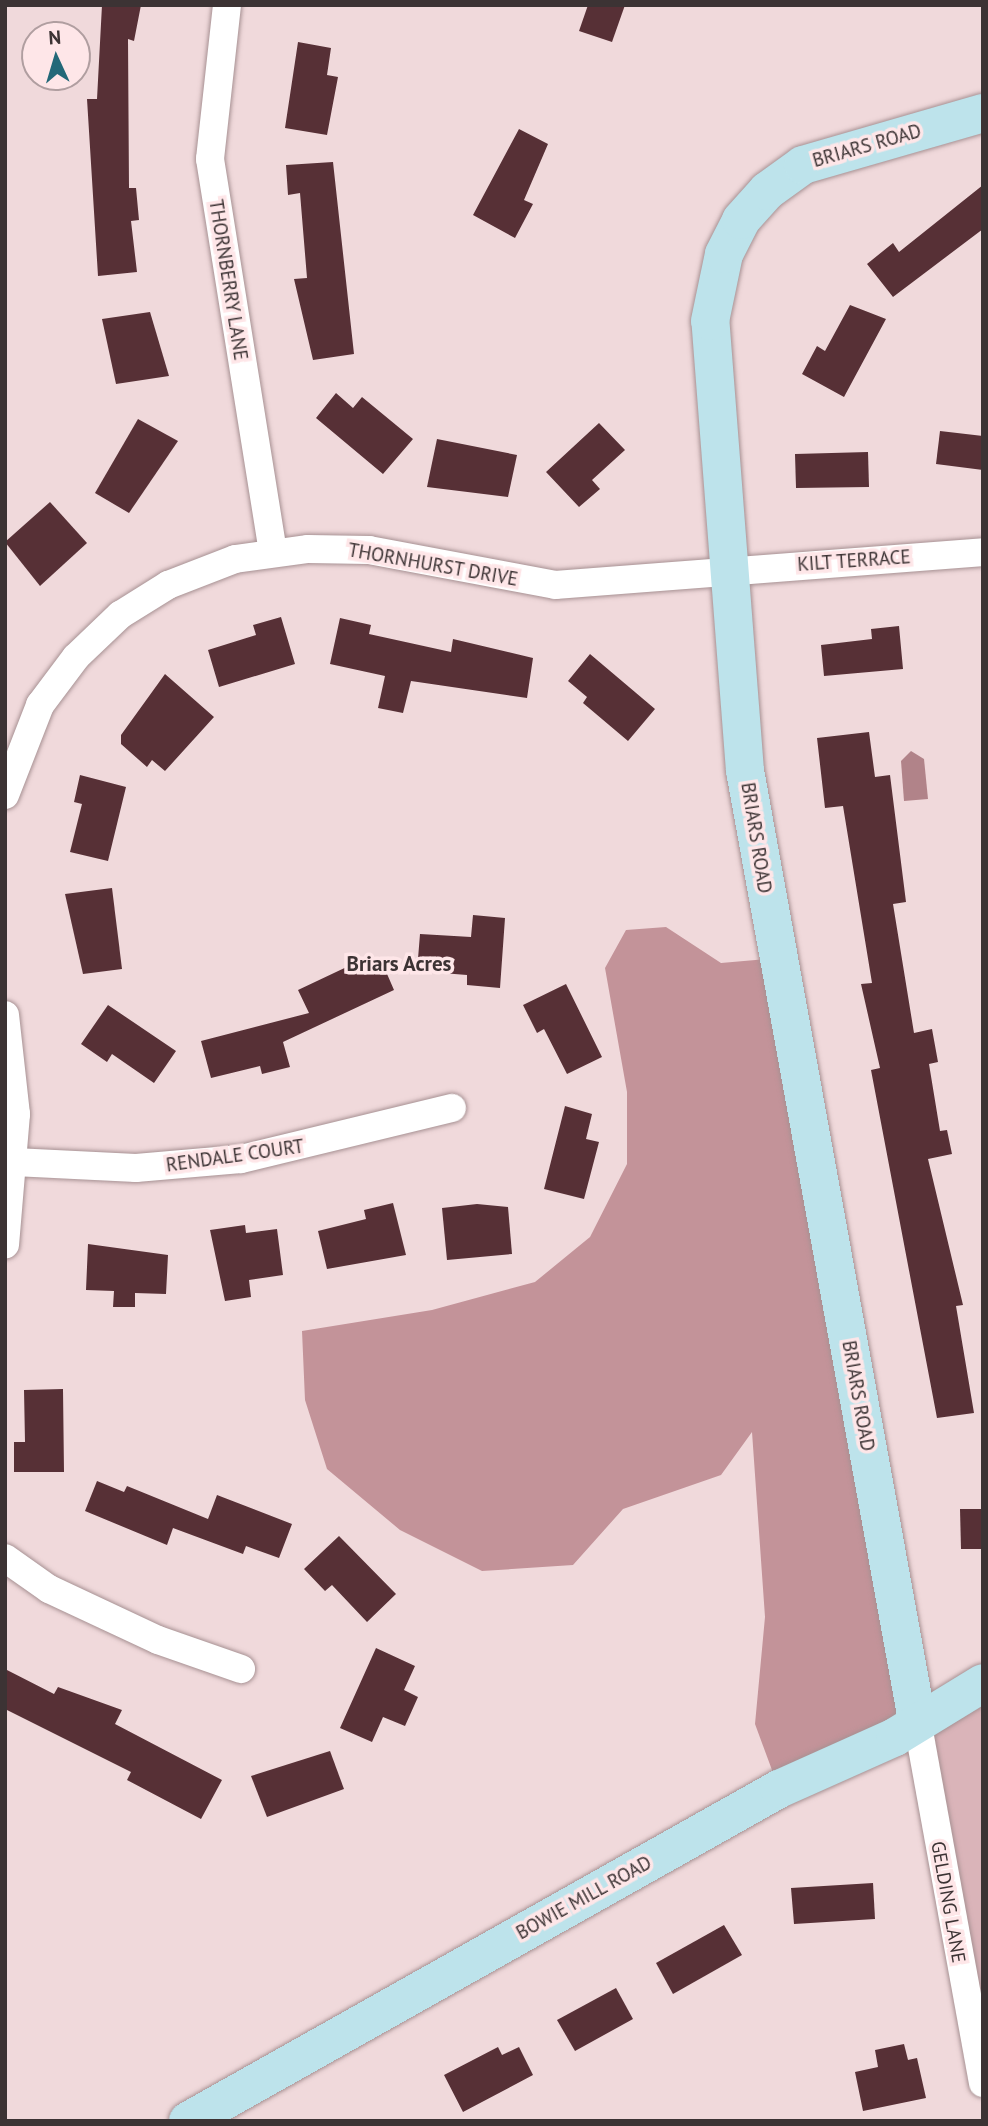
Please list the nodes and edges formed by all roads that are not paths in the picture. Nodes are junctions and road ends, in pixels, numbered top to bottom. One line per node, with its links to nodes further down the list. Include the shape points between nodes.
1 (227, 5): 4 (street, THORNBERRY LANE, via 210,159)
2 (983, 113): 5 (street, BRIARS ROAD, via 803,165 741,220 724,254 710,321)
3 (983, 552): 5 (street, KILT TERRACE)
4 (274, 553): 5 (street, THORNHURST DRIVE, via 369,550 556,584); 6 (street, THORNHURST DRIVE, via 206,568 120,615 40,705)
5 (725, 571): 14 (street, BRIARS ROAD, via 762,882)
6 (5, 795)
7 (5, 1015): 9 (street, via 16,1114)
8 (452, 1108): 9 (street, RENDALE COURT, via 241,1159 136,1168)
9 (14, 1162): 10 (street)
10 (5, 1245)
11 (5, 1558): 12 (street, via 49,1589 146,1634)
12 (241, 1669)
13 (983, 1683): 14 (street, BOWIE MILL ROAD)
14 (918, 1720): 15 (street, GELDING LANE); 16 (street, BOWIE MILL ROAD, via 895,1737 779,1789)
15 (983, 2083)
16 (188, 2121)

